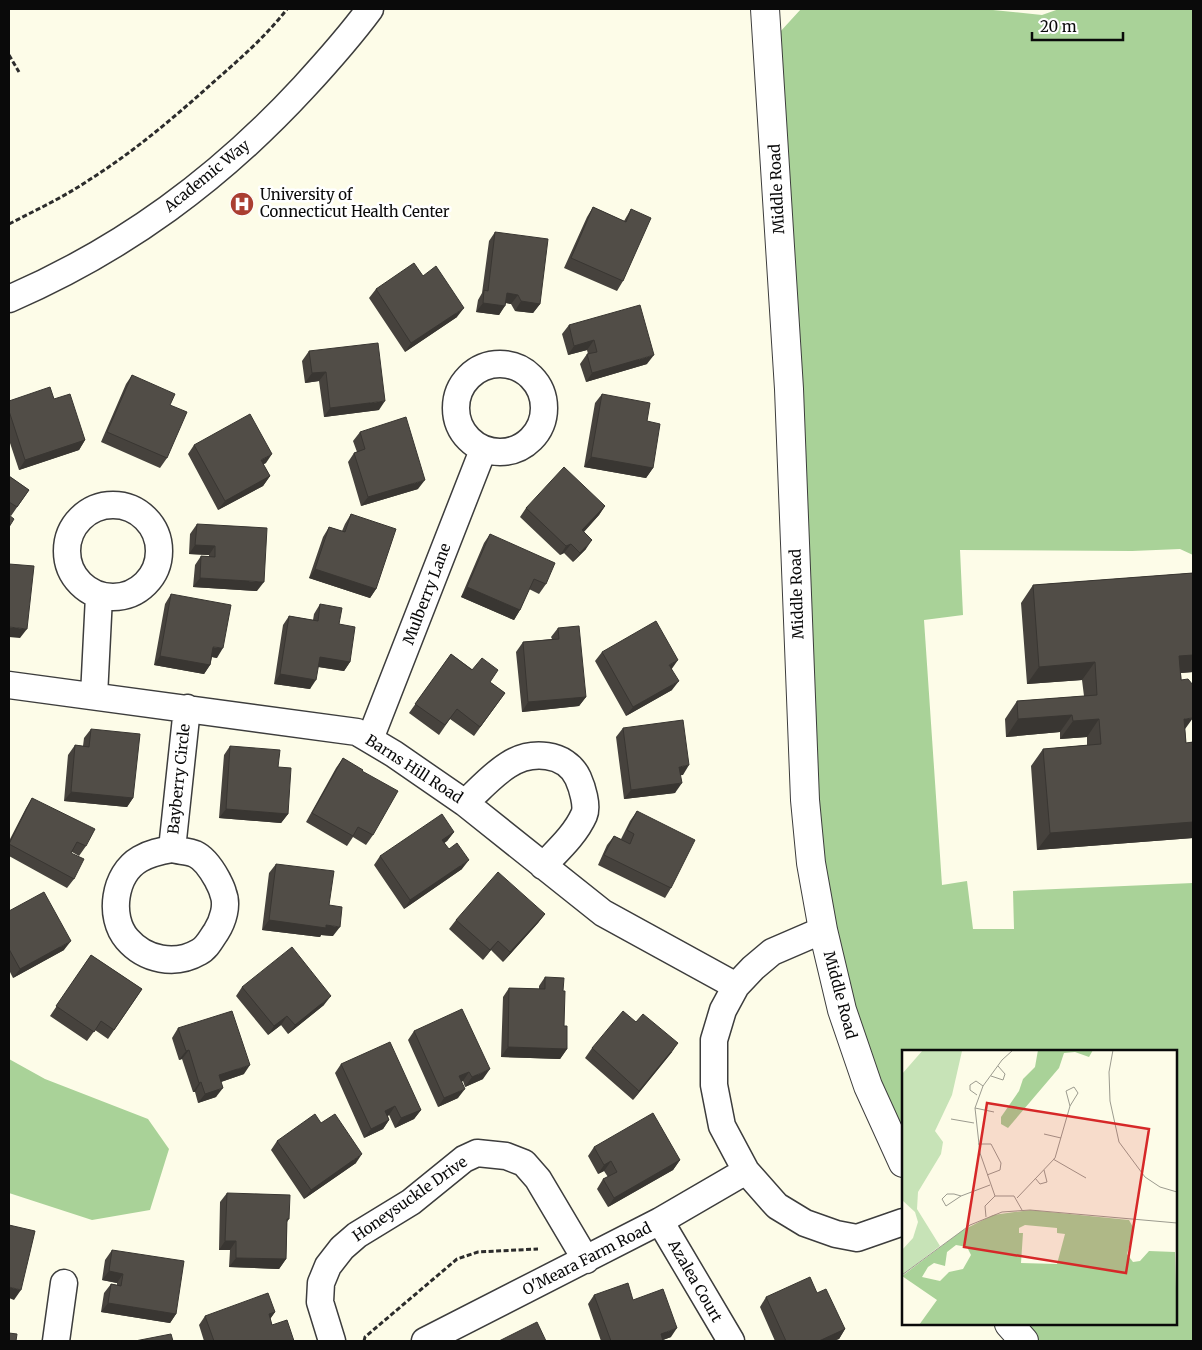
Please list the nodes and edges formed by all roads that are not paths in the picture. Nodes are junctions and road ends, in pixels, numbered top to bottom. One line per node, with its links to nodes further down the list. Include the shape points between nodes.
1 (370, 9): 3 (street, Academic Way, via 291,101 197,188 110,247)
2 (766, 9): 13 (street, Middle Road, via 789,389 805,800 811,863)
3 (9, 299)
4 (484, 450): 9 (street, Mulberry Lane)
5 (100, 596): 7 (street)
6 (9, 685): 7 (street, Barns Hill Road)
7 (94, 696): 8 (street, Barns Hill Road)
8 (187, 708): 9 (street, Barns Hill Road, via 357,732); 11 (street, Bayberry Circle)
9 (370, 739): 10 (street, Barns Hill Road)
10 (465, 803): 12 (street, Barns Hill Road); 12 (street, via 510,764 533,756 564,761 576,773 583,789 585,813 571,836)
11 (172, 850): 11 (street, Bayberry Circle, via 156,852 128,869 119,886 115,908 127,940 149,956 167,960 182,959 207,946 222,924 225,905 224,893 212,870 195,854)
12 (543, 866): 14 (street, Barns Hill Road, via 603,913)
13 (823, 930): 14 (street, via 772,952); 15 (street, Middle Road, via 847,1026 868,1086)
14 (736, 986): 16 (street, via 723,1010 714,1040 714,1085 722,1126)
15 (902, 1162)
16 (746, 1171): 17 (street, O'Meara Farm Road); 18 (street, via 777,1206 806,1223 836,1234 857,1238)
17 (660, 1221): 19 (street, O'Meara Farm Road); 25 (street, Azalea Court)
18 (902, 1222)
19 (583, 1254): 23 (street, Honeysuckle Drive, via 538,1179 524,1164 506,1156 477,1153 464,1159 411,1202 357,1235 328,1266 321,1283 320,1302); 24 (street, O'Meara Farm Road)
20 (64, 1283): 22 (street)
21 (1010, 1325): 26 (street)
22 (56, 1341)
23 (332, 1341)
24 (424, 1341)
25 (730, 1341)
26 (1024, 1341)

